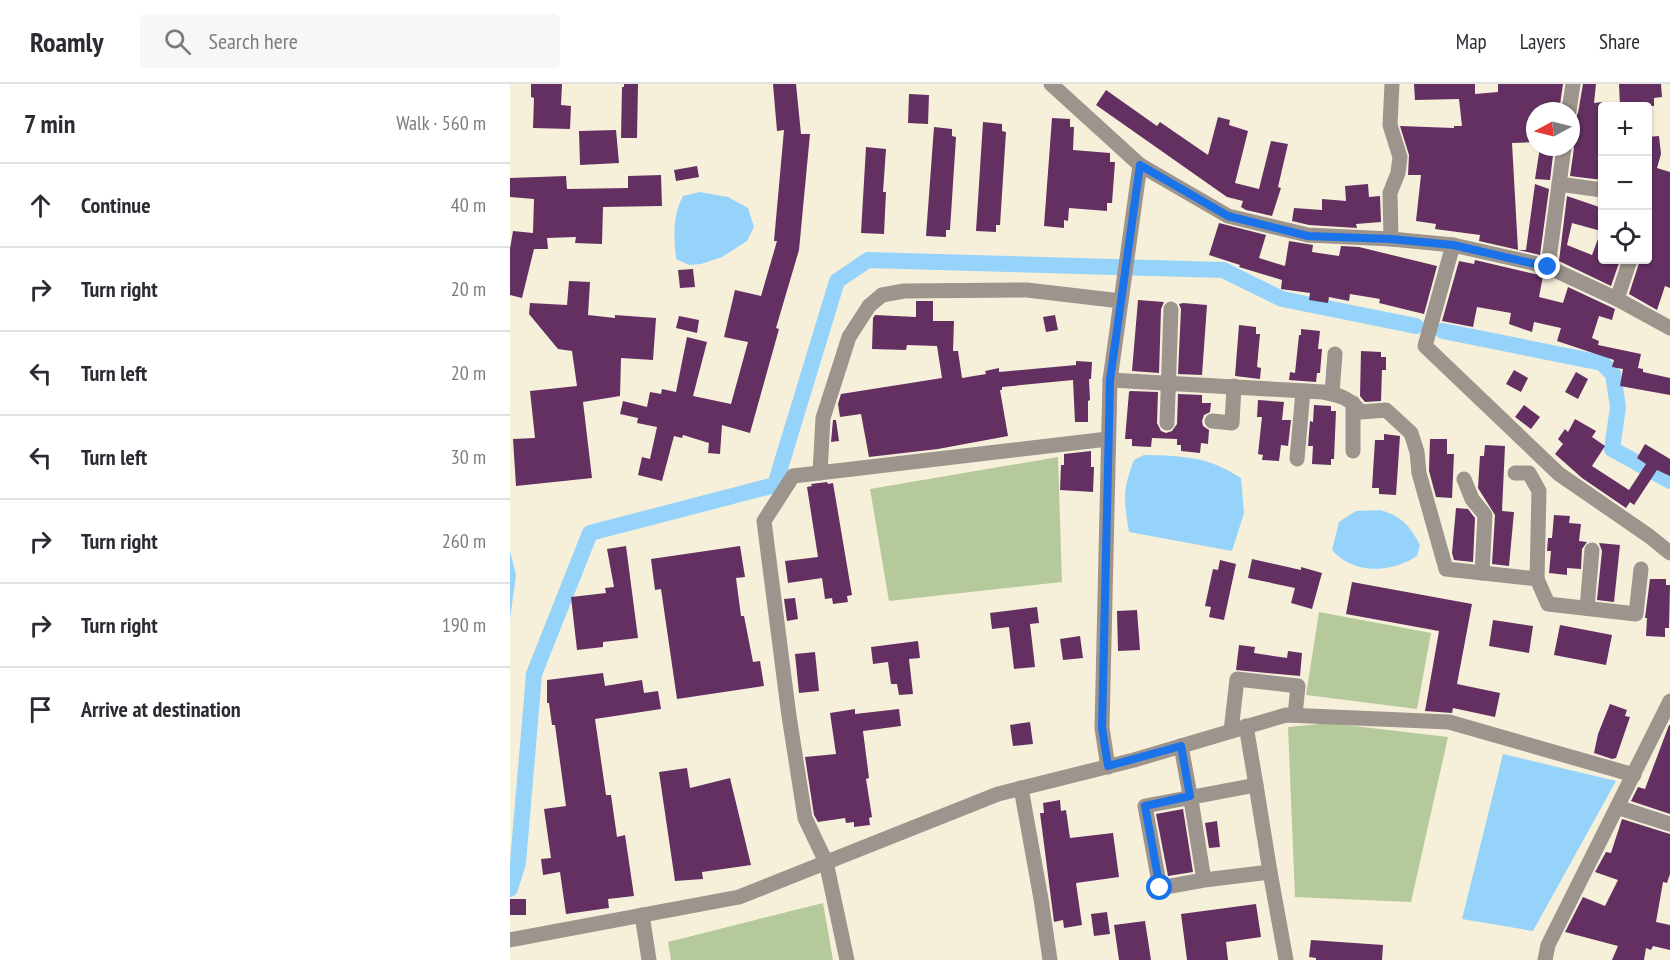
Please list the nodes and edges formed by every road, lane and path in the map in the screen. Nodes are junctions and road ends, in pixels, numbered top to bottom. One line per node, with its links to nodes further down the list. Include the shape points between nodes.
1 (1051, 84): 6 (street)
2 (1392, 84): 9 (street, via 1390,125 1400,156 1390,193)
3 (1573, 84): 4 (street)
4 (1570, 102)
5 (1563, 156): 7 (street)
6 (1140, 165): 9 (street, via 1228,216 1308,236); 14 (street)
7 (1559, 184): 8 (street); 12 (street)
8 (1598, 189)
9 (1391, 239): 10 (street)
10 (1453, 245): 12 (street); 33 (street, via 1425,345 1559,474)
11 (1629, 264): 13 (street)
12 (1548, 267): 13 (street)
13 (1617, 299): 16 (street)
14 (1121, 301): 18 (street); 29 (street, via 1027,291 904,291 882,295 868,306 849,337 823,418)
15 (1171, 309): 19 (street)
16 (1670, 328)
17 (1335, 354): 22 (street)
18 (1110, 380): 19 (street); 26 (street)
19 (1169, 382): 20 (street); 25 (street)
20 (1234, 386): 21 (street); 24 (street, via 1232,423)
21 (1303, 391): 22 (street); 28 (street)
22 (1332, 393): 23 (street)
23 (1353, 403): 27 (street); 35 (street, via 1360,412 1386,410 1411,433 1446,569)
24 (1212, 421)
25 (1167, 423)
26 (1108, 440): 29 (street); 42 (street, via 1102,728)
27 (1353, 451)
28 (1297, 459)
29 (820, 473): 49 (street, via 793,476 764,521 805,818)
30 (1515, 473): 36 (street, via 1529,473 1539,491)
31 (1464, 479): 35 (street, via 1472,499 1485,515)
32 (1592, 550): 37 (street)
33 (1670, 553)
34 (1641, 569): 37 (street, via 1636,614)
35 (1482, 573): 36 (street)
36 (1537, 579): 37 (street, via 1548,604)
37 (1587, 608)
38 (1670, 701): 43 (street)
39 (1295, 715): 40 (street); 40 (street, via 1298,686 1237,679); 43 (street, via 1449,722)
40 (1238, 729): 41 (street); 44 (street)
41 (1181, 746): 42 (street); 46 (street)
42 (1108, 766): 45 (street)
43 (1634, 775): 47 (street)
44 (1256, 785): 46 (street); 50 (street)
45 (1021, 789): 49 (street, via 998,794); 56 (street)
46 (1190, 796): 51 (street); 51 (street, via 1145,806 1160,888)
47 (1617, 808): 48 (street); 58 (street, via 1548,945)
48 (1670, 824)
49 (826, 862): 52 (street, via 739,897); 55 (street)
50 (1270, 872): 51 (street); 57 (street)
51 (1204, 880)
52 (642, 915): 53 (street); 54 (street)
53 (515, 939)
54 (649, 960)
55 (847, 960)
56 (1050, 960)
57 (1286, 960)
58 (1545, 960)

